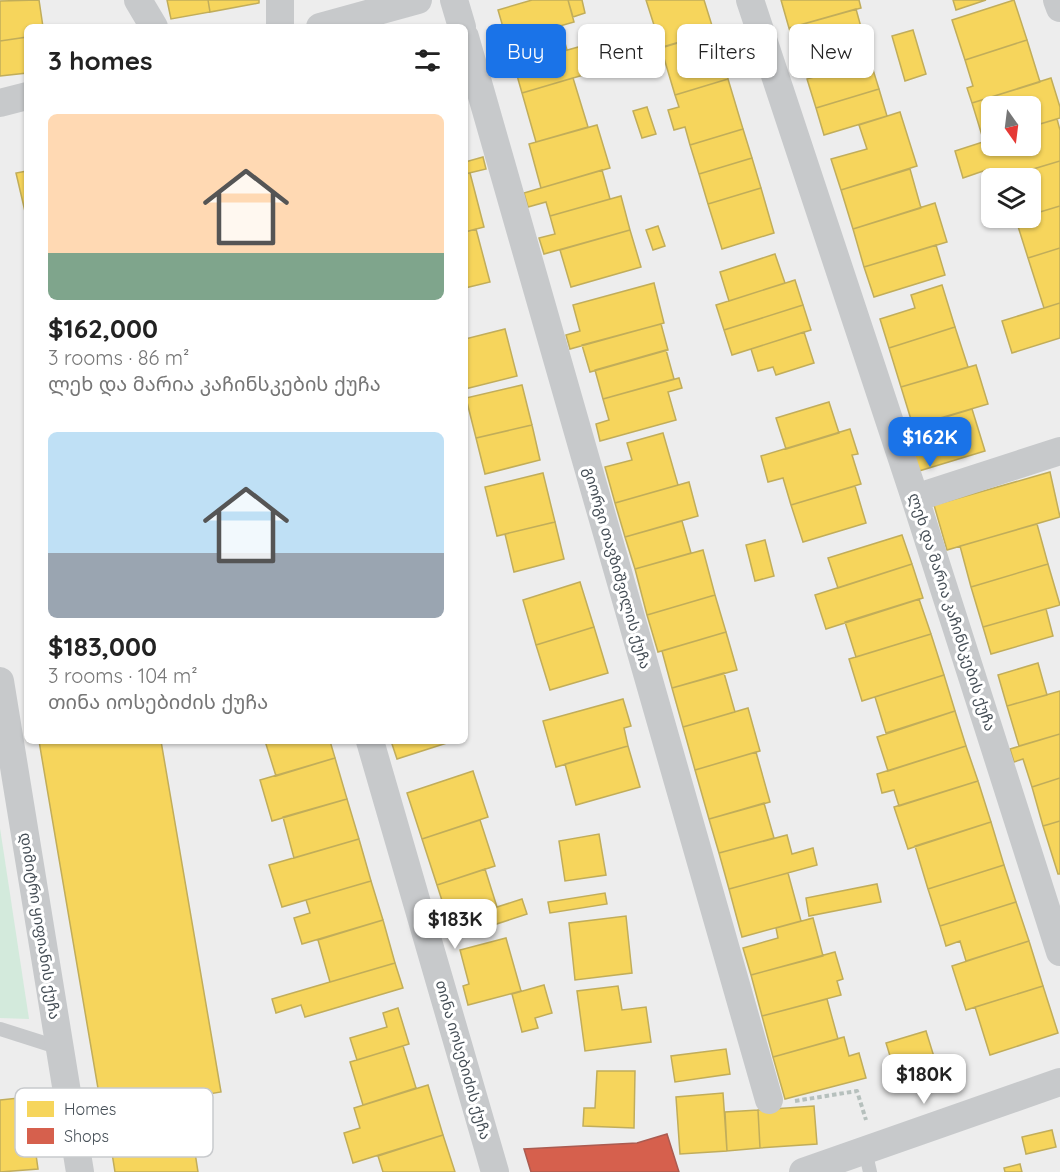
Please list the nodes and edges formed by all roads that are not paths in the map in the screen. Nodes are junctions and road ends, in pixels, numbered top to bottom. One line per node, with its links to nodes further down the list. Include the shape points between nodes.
1 (138, 0): 8 (street)
2 (280, 0): 9 (street)
3 (418, 0): 10 (street)
4 (454, 0): 11 (street)
5 (750, 0): 16 (street, ლეხ და მარია კაჩინსკების ქუჩა)
6 (1057, 0): 7 (street)
7 (1060, 8)
8 (152, 24)
9 (280, 24)
10 (331, 24)
11 (461, 24)
12 (468, 47): 24 (street, გიორგი თავზიშვილის ქუჩა)
13 (24, 97): 14 (street)
14 (0, 103)
15 (1060, 451): 16 (street)
16 (915, 498): 19 (street, ლეხ და მარია კაჩინსკების ქუჩა)
17 (0, 681): 21 (street, დიმიტრი ყიფიანის ქუჩა)
18 (371, 744): 28 (street, თინა იოსებიძის ქუჩა)
19 (1060, 952)
20 (0, 1029): 21 (lane)
21 (60, 1048): 23 (street, დიმიტრი ყიფიანის ქუჩა)
22 (1060, 1082): 25 (street)
23 (66, 1088)
24 (769, 1100)
25 (870, 1156): 29 (street)
26 (78, 1157): 27 (street, დიმიტრი ყიფიანის ქუჩა)
27 (80, 1172)
28 (495, 1172)
29 (804, 1172)

